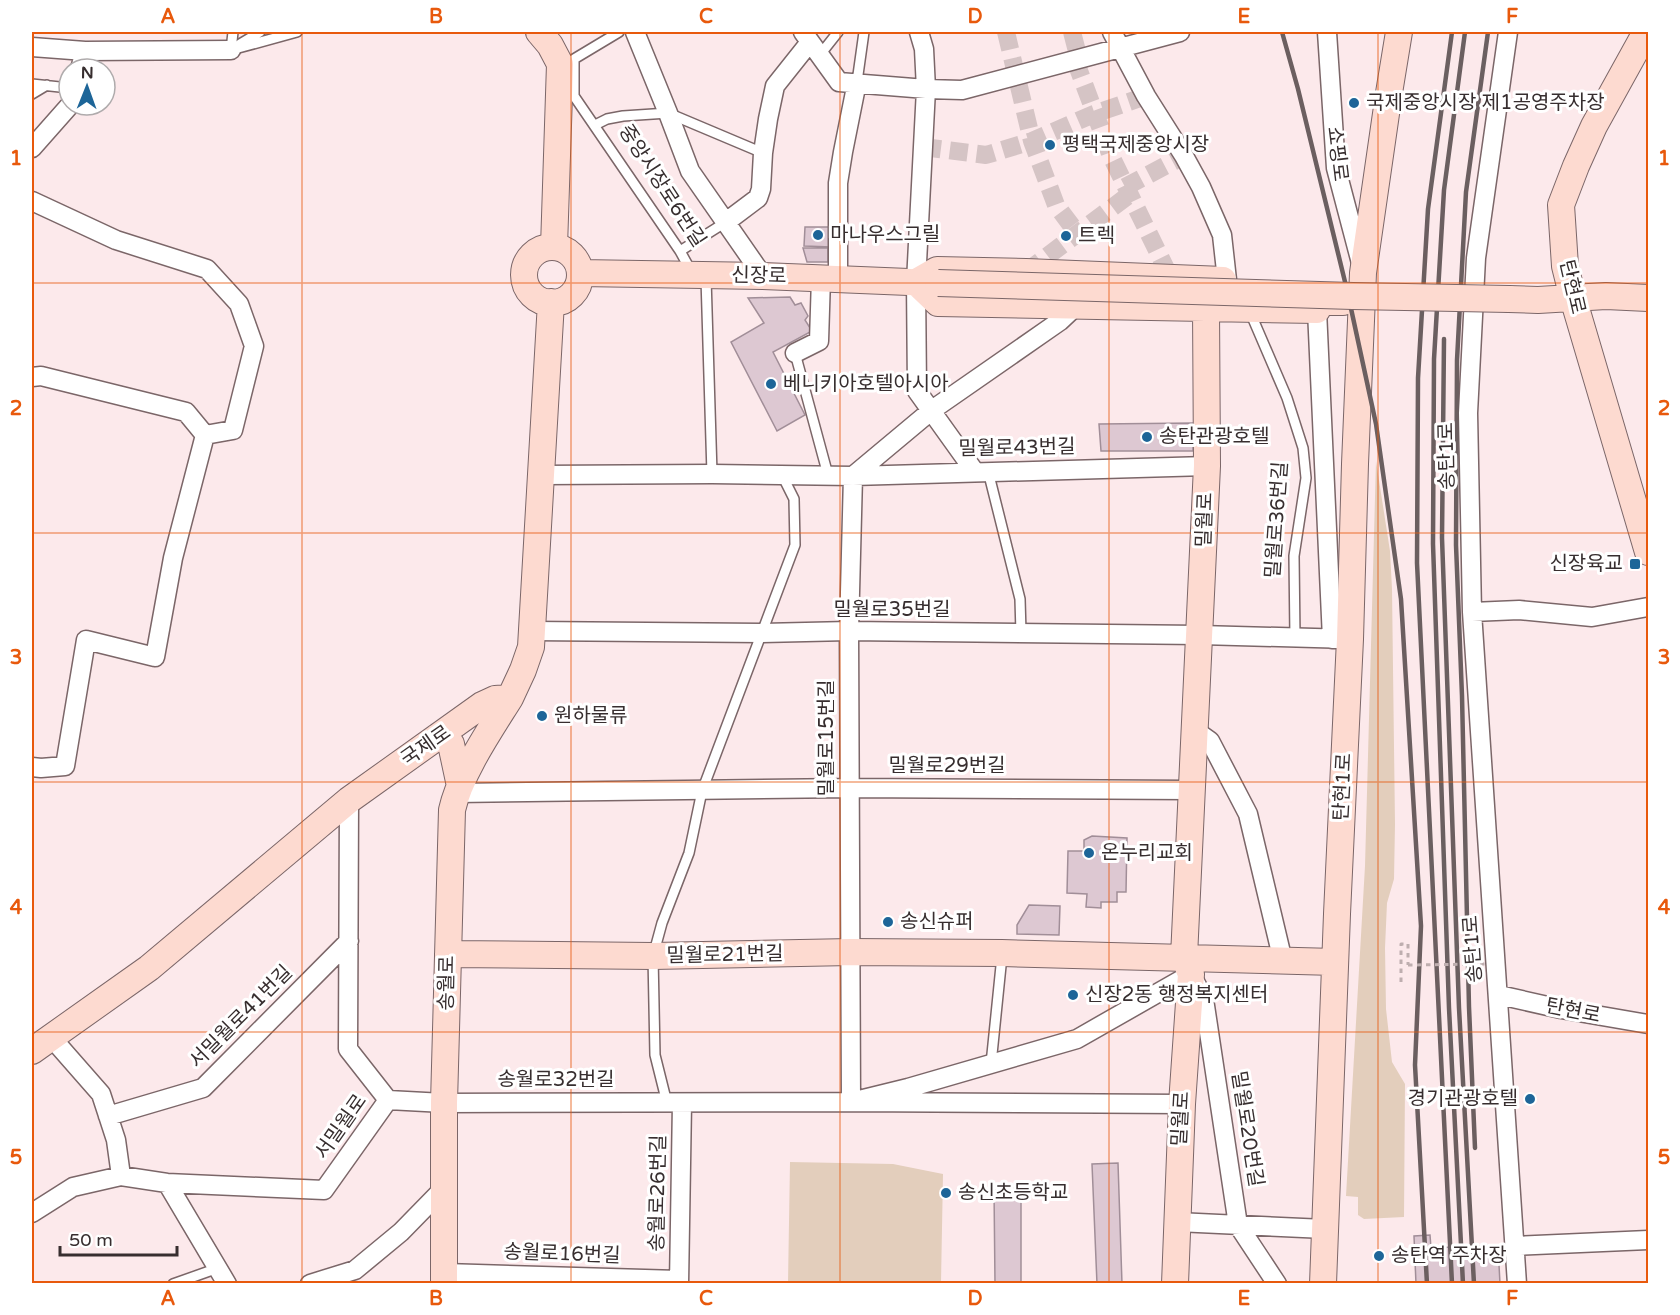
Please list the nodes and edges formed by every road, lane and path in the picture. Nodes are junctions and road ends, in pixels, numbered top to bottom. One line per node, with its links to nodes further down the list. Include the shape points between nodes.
1 (233, 32): 18 (lane)
2 (260, 32): 18 (lane)
3 (297, 32): 18 (lane)
4 (539, 32): 34 (street, via 560,64)
5 (619, 32): 29 (lane, via 574,59 574,96)
6 (635, 32): 27 (street, 중앙시장로6번길)
7 (838, 32): 16 (lane)
8 (864, 32): 21 (lane)
9 (919, 32): 25 (street)
10 (1180, 32): 15 (street)
11 (1327, 32): 42 (street, 쇼핑로, via 1336,168)
12 (1399, 32): 42 (street, 쇼핑로)
13 (1508, 32): 63 (street, 송탄1로, via 1476,258 1468,413)
14 (1646, 32): 43 (street, 탄현로, via 1594,126 1561,205 1565,266)
15 (1116, 39): 25 (street, via 962,90); 40 (street, via 1205,196 1222,235)
16 (811, 43): 21 (street, via 839,82); 31 (street, 중앙시장로6번길, via 776,86)
17 (32, 47): 19 (street)
18 (231, 50): 19 (street)
19 (85, 51): 20 (street)
20 (83, 57)
21 (857, 82): 25 (street); 39 (street, via 838,183)
22 (32, 84): 23 (lane)
23 (47, 85): 24 (lane); 26 (lane)
24 (57, 86)
25 (926, 89): 41 (street)
26 (32, 94)
27 (668, 113): 29 (lane, 중앙시장로6번길, via 623,116); 31 (lane, 중앙시장로6번길); 33 (street, 중앙시장로6번길, via 690,171)
28 (59, 117): 30 (street)
29 (595, 125): 35 (lane, 중앙시장로6번길)
30 (32, 148)
31 (763, 153): 33 (street, 중앙시장로6번길, via 758,198)
32 (32, 201): 53 (street, via 117,240 207,269 239,304 254,346 244,391 233,430)
33 (726, 222): 35 (lane); 38 (street)
34 (554, 247): 36 (street, via 575,259); 45 (street, via 534,254 524,273 531,294)
35 (680, 251): 37 (lane, 중앙시장로6번길)
36 (580, 273): 37 (street, 신장로); 45 (street, via 572,294)
37 (700, 275): 38 (street, 신장로); 56 (lane)
38 (763, 276): 39 (street, 신장로)
39 (830, 278): 41 (street, 신장로); 50 (street, via 819,341)
40 (1227, 280): 41 (street, via 937,270); 42 (street, via 1303,283 1315,289)
41 (927, 282): 43 (street, 신장로, bridge, via 1353,296); 46 (street, via 938,303); 52 (street, via 917,391)
42 (1362, 289): 49 (street, via 1317,302); 70 (street, 탄현1로, via 1355,464)
43 (1573, 298): 44 (street); 61 (street, 탄현로)
44 (1648, 298)
45 (551, 302): 57 (street)
46 (1076, 306): 48 (street); 52 (street)
47 (1248, 308): 48 (street); 49 (street); 69 (lane, 밀월로36번길, via 1287,398 1303,448 1306,478 1294,556)
48 (1206, 309): 54 (street, 밀월로)
49 (1317, 310): 70 (street)
50 (795, 353): 58 (lane)
51 (32, 377): 53 (street, via 186,412)
52 (932, 410): 55 (street); 60 (street)
53 (205, 435): 74 (street, via 173,558 155,657 86,640 65,766)
54 (1207, 466): 55 (street, 밀월로43번길); 68 (street, 밀월로)
55 (982, 471): 60 (street, 밀월로43번길); 67 (lane, via 1020,599)
56 (712, 474): 57 (street, 밀월로43번길); 59 (street, 밀월로43번길)
57 (542, 475): 64 (street)
58 (828, 475): 59 (street, 밀월로43번길); 60 (street, 밀월로43번길)
59 (782, 476): 66 (lane, via 794,499 795,545)
60 (853, 476): 65 (street, 밀월로15번길)
61 (1648, 552)
62 (1648, 607): 63 (street, via 1592,617 1519,610)
63 (1472, 612): 90 (street, 송탄1로)
64 (532, 631): 66 (street, 밀월로35번길); 71 (street, via 528,658)
65 (849, 631): 66 (street, 밀월로35번길); 67 (street, 밀월로35번길); 75 (street, 밀월로15번길)
66 (762, 633): 78 (lane)
67 (1021, 633): 68 (street, 밀월로35번길)
68 (1200, 635): 69 (street); 72 (street, 밀월로)
69 (1295, 638): 70 (street)
70 (1341, 639): 86 (street, 탄현1로)
71 (510, 698): 73 (street, 국제로, via 487,702); 76 (street, 송월로)
72 (1196, 730): 77 (street, 밀월로); 85 (street, via 1210,741 1248,814)
73 (437, 737): 76 (street, via 452,744); 79 (street, 국제로)
74 (32, 767)
75 (849, 788): 77 (street, 밀월로29번길); 78 (street, 밀월로29번길); 81 (street, 밀월로15번길)
76 (458, 789): 78 (street, 밀월로29번길); 83 (street, 송월로, via 451,822)
77 (1191, 790): 88 (street, 밀월로)
78 (702, 791): 84 (lane, via 689,853)
79 (349, 800): 80 (street, 서밀월로); 92 (street, 국제로, via 149,968)
80 (349, 941): 94 (street, 서밀월로, via 348,1048); 99 (street, 서밀월로41번길, via 203,1088)
81 (851, 952): 82 (street, 밀월로21번길); 84 (street, 밀월로21번길); 95 (street, 밀월로15번길)
82 (1002, 953): 88 (street, 밀월로21번길); 93 (lane)
83 (448, 954): 84 (street, 밀월로21번길); 96 (street, 송월로)
84 (653, 956): 97 (lane, via 655,1055)
85 (1283, 961): 86 (street); 88 (street)
86 (1335, 962): 106 (street, 탄현1로)
87 (1485, 964): 89 (path, bridge, via 1408,965 1408,944 1401,944)
88 (1188, 966): 93 (street, via 1077,1039); 98 (street, 밀월로); 105 (street, 밀월로20번길, via 1204,999)
89 (1401, 982)
90 (1499, 995): 91 (street, 탄현로); 108 (street, 송탄1로)
91 (1648, 1024)
92 (41, 1044): 99 (street, via 101,1094)
93 (991, 1064): 95 (street)
94 (388, 1100): 96 (street, 송월로32번길); 101 (street, 서밀월로, via 324,1190)
95 (852, 1102): 97 (street, 송월로32번길); 98 (street)
96 (444, 1103): 97 (street, 송월로32번길); 102 (street, 송월로)
97 (674, 1103): 111 (street, 송월로26번길)
98 (1182, 1104): 104 (street, 밀월로)
99 (108, 1116): 100 (street)
100 (121, 1176): 101 (street, 서밀월로); 103 (street, 서밀월로, via 73,1187)
101 (167, 1183): 109 (street)
102 (444, 1188): 110 (street, 송월로); 113 (street, via 401,1232 355,1270)
103 (32, 1213)
104 (1177, 1222): 105 (street); 114 (street, 밀월로)
105 (1238, 1225): 106 (street); 115 (street, 밀월로20번길)
106 (1325, 1229): 116 (street, 탄현1로)
107 (1648, 1240): 108 (street)
108 (1515, 1246): 117 (street, 송탄1로)
109 (223, 1276): 112 (lane)
110 (445, 1278): 111 (street, 송월로16번길)
111 (679, 1282)
112 (173, 1284)
113 (310, 1284)
114 (1175, 1284)
115 (1277, 1284)
116 (1323, 1284)
117 (1517, 1284)

